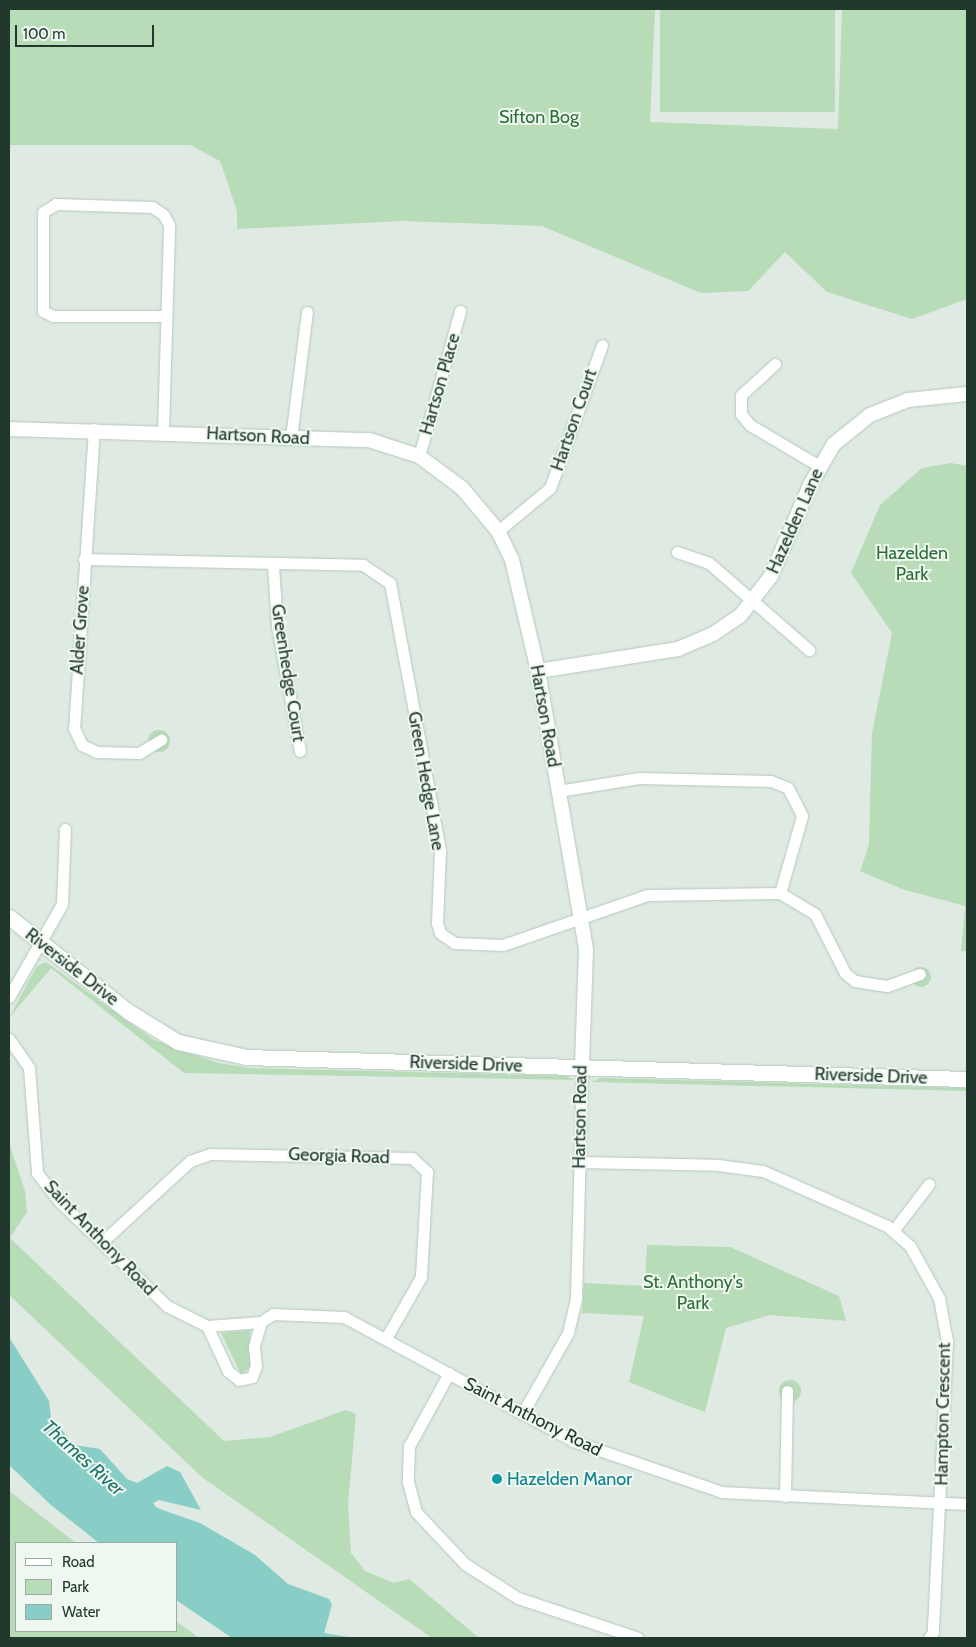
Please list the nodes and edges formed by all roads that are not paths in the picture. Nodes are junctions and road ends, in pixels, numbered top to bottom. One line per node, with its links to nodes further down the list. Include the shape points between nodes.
1 (308, 312): 10 (street)
2 (460, 312): 11 (street, Hartson Place)
3 (165, 316): 3 (street, via 169,225 164,215 152,207 56,204 42,212 43,311 53,316); 9 (street)
4 (602, 345): 13 (street, Hartson Court, via 550,488)
5 (775, 364): 12 (street, via 741,395 741,414 750,425)
6 (967, 394): 12 (street, Hazelden Lane, via 908,400 870,414 834,444)
7 (9, 429): 8 (street, Hartson Road)
8 (94, 429): 9 (street, Hartson Road); 15 (street, Alder Grove)
9 (163, 432): 10 (street, Hartson Road)
10 (291, 438): 11 (street, Hartson Road, via 369,440)
11 (419, 456): 13 (street, Hartson Road, via 462,488)
12 (819, 466): 17 (street, Hazelden Lane, via 771,576)
13 (498, 531): 19 (street, Hartson Road, via 520,586)
14 (677, 552): 17 (street, via 709,563)
15 (84, 559): 16 (street, Green Hedge Lane); 20 (street, Alder Grove, via 74,728 82,745 97,752 139,753)
16 (273, 565): 21 (street, Greenhedge Court, via 277,626); 25 (street, Green Hedge Lane, via 363,565 390,583 440,851 440,933 455,943 503,945)
17 (754, 599): 18 (street); 19 (street, Hazelden Lane, via 740,616 714,634 678,649)
18 (809, 650)
19 (538, 671): 22 (street, Hartson Road)
20 (161, 740)
21 (300, 751)
22 (558, 791): 24 (street, via 639,778 771,781 788,788 802,816); 25 (street, Hartson Road)
23 (65, 829): 27 (street, via 64,897)
24 (780, 893): 25 (street, Green Hedge Lane, via 671,891); 28 (street, Green Hedge Lane, via 815,914 844,973 855,981 887,986)
25 (581, 916): 31 (street, Hartson Road, via 586,950)
26 (9, 917): 27 (main road, Riverside Drive)
27 (41, 942): 29 (street); 31 (main road, Riverside Drive, via 129,1012 178,1042 204,1050 246,1057)
28 (920, 974)
29 (9, 998)
30 (9, 1039): 36 (street, Saint Anthony Road, via 29,1068 37,1173)
31 (582, 1067): 32 (main road, Riverside Drive); 33 (street, Hartson Road)
32 (967, 1079)
33 (579, 1162): 35 (street, Hampton Crescent, via 718,1165 763,1171); 42 (street, Hartson Road, via 576,1297 568,1332)
34 (929, 1184): 35 (street)
35 (893, 1231): 44 (street, Hampton Crescent, via 926,1271 939,1298 947,1340)
36 (102, 1242): 38 (street, Saint Anthony Road, via 167,1306); 39 (street, Georgia Road, via 190,1161 210,1154 412,1158 427,1172 421,1277)
37 (261, 1322): 38 (street, Saint Anthony Road); 38 (street, via 254,1346 256,1366 252,1377 239,1380 228,1371); 39 (street, Saint Anthony Road, via 273,1314 344,1317)
38 (207, 1326)
39 (386, 1338): 40 (street, Saint Anthony Road)
40 (449, 1373): 42 (street, Saint Anthony Road); 46 (street, via 410,1446 408,1482 416,1512 465,1564 518,1598)
41 (787, 1392): 43 (street)
42 (522, 1414): 43 (street, Saint Anthony Road, via 572,1441 687,1483 722,1492)
43 (785, 1496): 44 (street, Saint Anthony Road)
44 (941, 1501): 45 (street, Saint Anthony Road); 47 (street, Hampton Crescent, via 934,1632)
45 (967, 1504)
46 (638, 1638)
47 (928, 1638)

